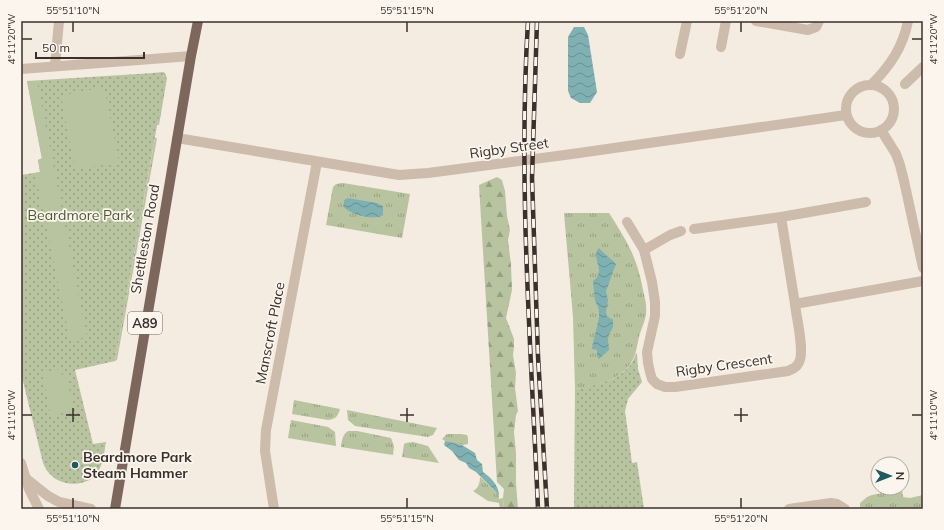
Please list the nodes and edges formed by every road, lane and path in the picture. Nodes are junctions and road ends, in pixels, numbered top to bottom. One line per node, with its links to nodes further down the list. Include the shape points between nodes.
1 (59, 21): 11 (street)
2 (198, 21): 10 (main road, Shettleston Road / A89)
3 (686, 21): 9 (street)
4 (726, 21): 8 (street)
5 (756, 21): 6 (street, via 808,30 816,27)
6 (820, 21)
7 (908, 21): 14 (street, via 898,52)
8 (721, 47)
9 (680, 54)
10 (191, 56): 11 (street); 18 (main road, Shettleston Road / A89)
11 (55, 66): 13 (street)
12 (923, 66): 15 (street)
13 (21, 69)
14 (872, 84): 16 (street, via 857,88 851,93 845,107); 17 (street, via 886,91 893,103 893,116)
15 (905, 84)
16 (846, 115): 17 (street, via 849,122 860,131 867,133); 19 (street, Rigby Street, via 414,175 386,174)
17 (881, 130): 26 (street, via 900,165)
18 (177, 138): 19 (street, Rigby Street); 33 (main road, Shettleston Road / A89)
19 (316, 162): 34 (street, Manscroft Place, via 266,430 265,451)
20 (866, 202): 21 (street)
21 (781, 217): 23 (street); 28 (street, Rigby Crescent)
22 (627, 222): 25 (street, Rigby Crescent)
23 (694, 229)
24 (681, 231): 25 (street)
25 (644, 250): 28 (street, Rigby Crescent, via 654,302 647,352 648,363 652,379 665,387 794,368 801,359 801,350)
26 (923, 268)
27 (923, 281): 28 (street)
28 (794, 304)
29 (21, 463): 30 (street)
30 (24, 477): 31 (street); 32 (street, via 59,502)
31 (39, 509)
32 (90, 509)
33 (115, 509)
34 (274, 509)
35 (789, 509): 36 (street, via 831,503)
36 (845, 509)

